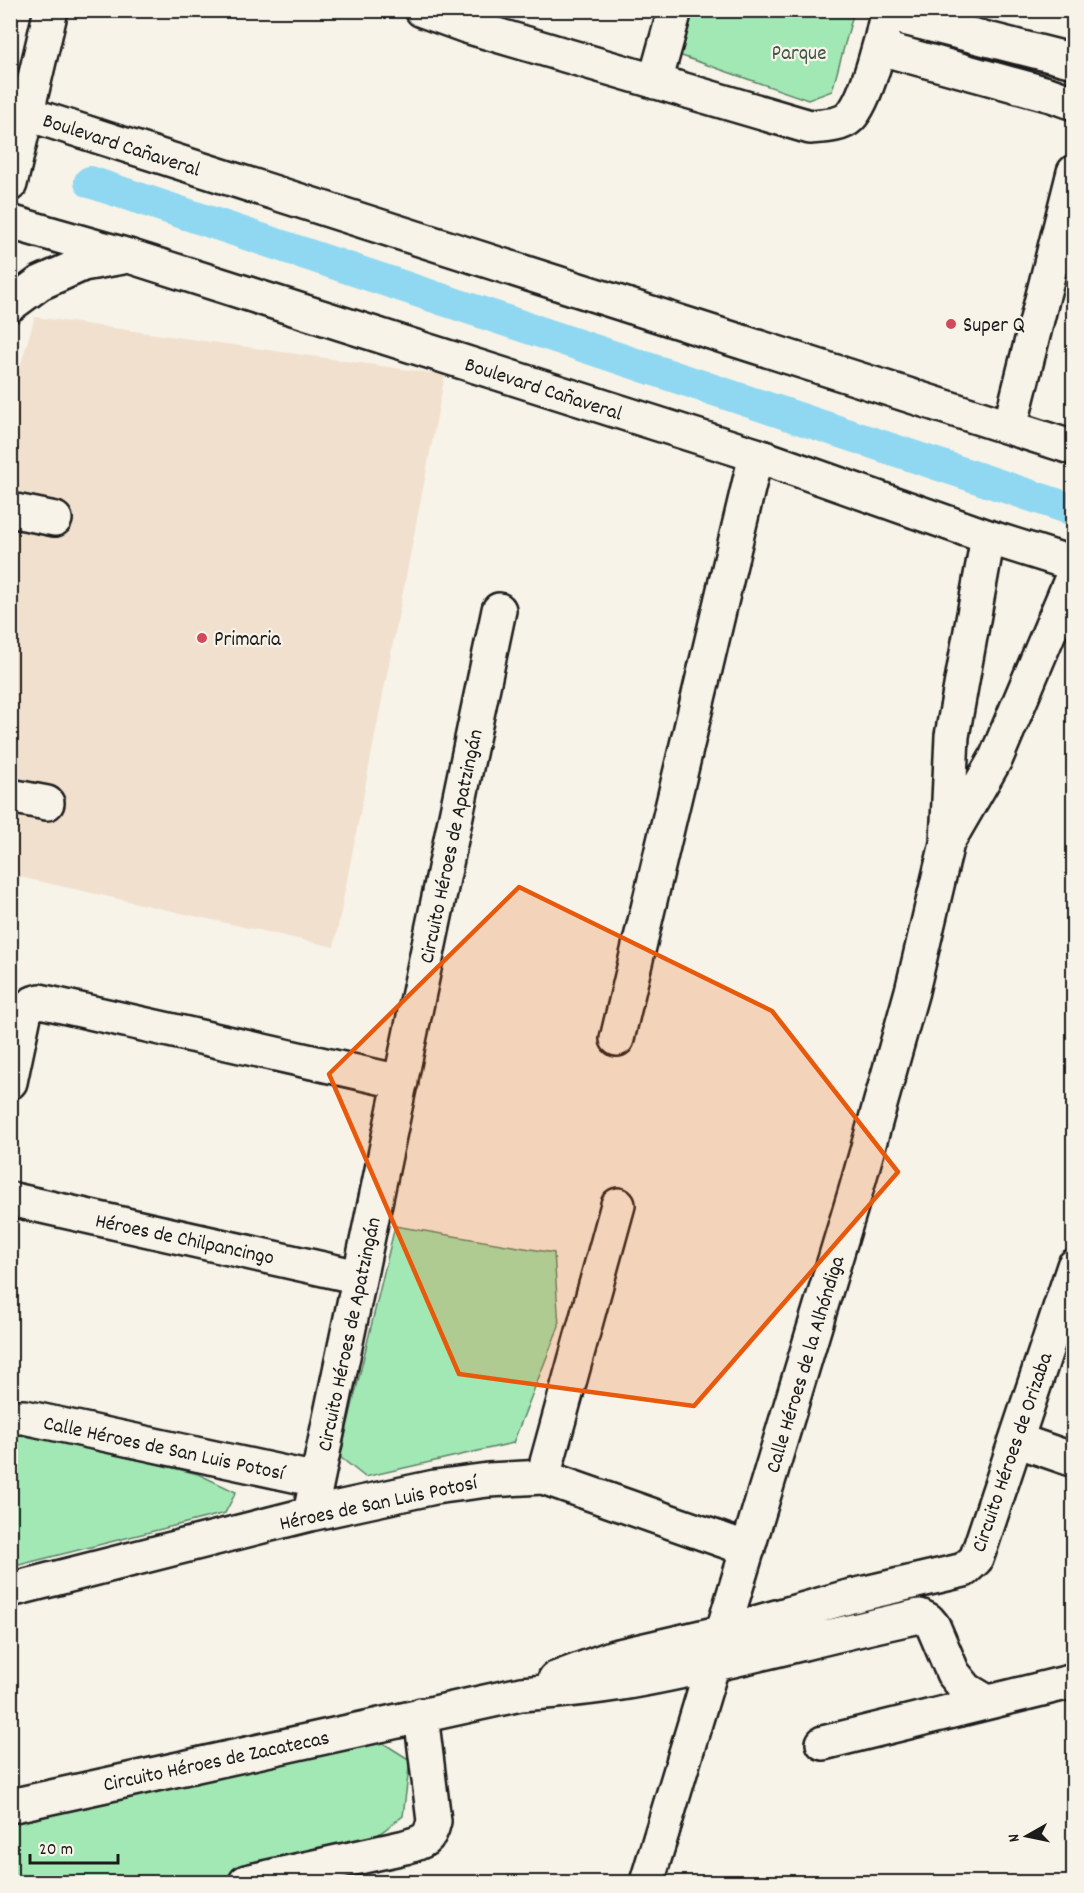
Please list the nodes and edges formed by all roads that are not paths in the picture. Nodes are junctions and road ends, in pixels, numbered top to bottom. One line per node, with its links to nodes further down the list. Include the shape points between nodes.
1 (51, 10): 10 (street)
2 (422, 10): 5 (street)
3 (675, 10): 8 (street)
4 (888, 12): 6 (street); 7 (street)
5 (467, 18): 8 (street)
6 (880, 48): 8 (street, via 859,104 843,122 827,125 810,127); 9 (street)
7 (1074, 61)
8 (655, 82)
9 (1074, 103)
10 (28, 114): 12 (street); 16 (street, Boulevard Cañaveral)
11 (1074, 172): 16 (street)
12 (10, 184)
13 (10, 222): 14 (street, Boulevard Cañaveral)
14 (129, 256): 15 (street, via 83,264 40,283); 18 (street, Boulevard Cañaveral)
15 (10, 305)
16 (1010, 428): 17 (street, Boulevard Cañaveral)
17 (1074, 448)
18 (756, 454): 21 (street, Boulevard Cañaveral); 28 (street)
19 (10, 510): 20 (street)
20 (55, 519)
21 (988, 537): 22 (street, Boulevard Cañaveral); 27 (street, Calle Héroes de la Alhóndiga, via 952,736)
22 (1074, 564)
23 (1074, 573): 27 (street, Calle Héroes de la Alhóndiga, via 996,758)
24 (500, 610): 30 (street, Circuito Héroes de Apatzingán)
25 (10, 796): 26 (street)
26 (47, 803)
27 (947, 843): 41 (street, Calle Héroes de la Alhóndiga, via 912,991 856,1190)
28 (617, 1039)
29 (10, 1082): 30 (street, via 25,1011 40,1001)
30 (400, 1082): 34 (street, Circuito Héroes de Apatzingán)
31 (10, 1199): 34 (street, Héroes de Chilpancingo)
32 (618, 1205): 38 (street)
33 (1074, 1266): 36 (street, Circuito Héroes de Orizaba)
34 (359, 1277): 39 (street, Circuito Héroes de Apatzingán)
35 (10, 1417): 39 (street, Calle Héroes de San Luis Potosí)
36 (1016, 1440): 37 (street); 43 (street, Circuito Héroes de Orizaba, via 976,1559 964,1570)
37 (1074, 1460)
38 (543, 1478): 40 (street, Héroes de San Luis Potosí, via 435,1487); 41 (street)
39 (317, 1480): 40 (street, Circuito Héroes de Apatzingán)
40 (310, 1515): 42 (street, Héroes de San Luis Potosí)
41 (748, 1549): 43 (street, Calle Héroes de la Alhóndiga)
42 (10, 1590)
43 (723, 1632): 44 (street, Calle Héroes de la Alhóndiga); 46 (street, Circuito Héroes de Zacatecas, via 614,1658)
44 (712, 1664): 46 (street, Circuito Héroes de Zacatecas, via 643,1679); 47 (street, Circuito Héroes de Zacatecas, via 920,1616 933,1626 961,1684); 52 (street, Calle Héroes de la Alhóndiga)
45 (1074, 1681): 47 (street)
46 (521, 1694): 48 (street, Circuito Héroes de Zacatecas)
47 (987, 1702): 49 (street)
48 (421, 1715): 50 (street, Circuito Héroes de Zacatecas); 51 (street, via 434,1821 427,1838 405,1847)
49 (823, 1743)
50 (10, 1806)
51 (246, 1882)
52 (647, 1882)

